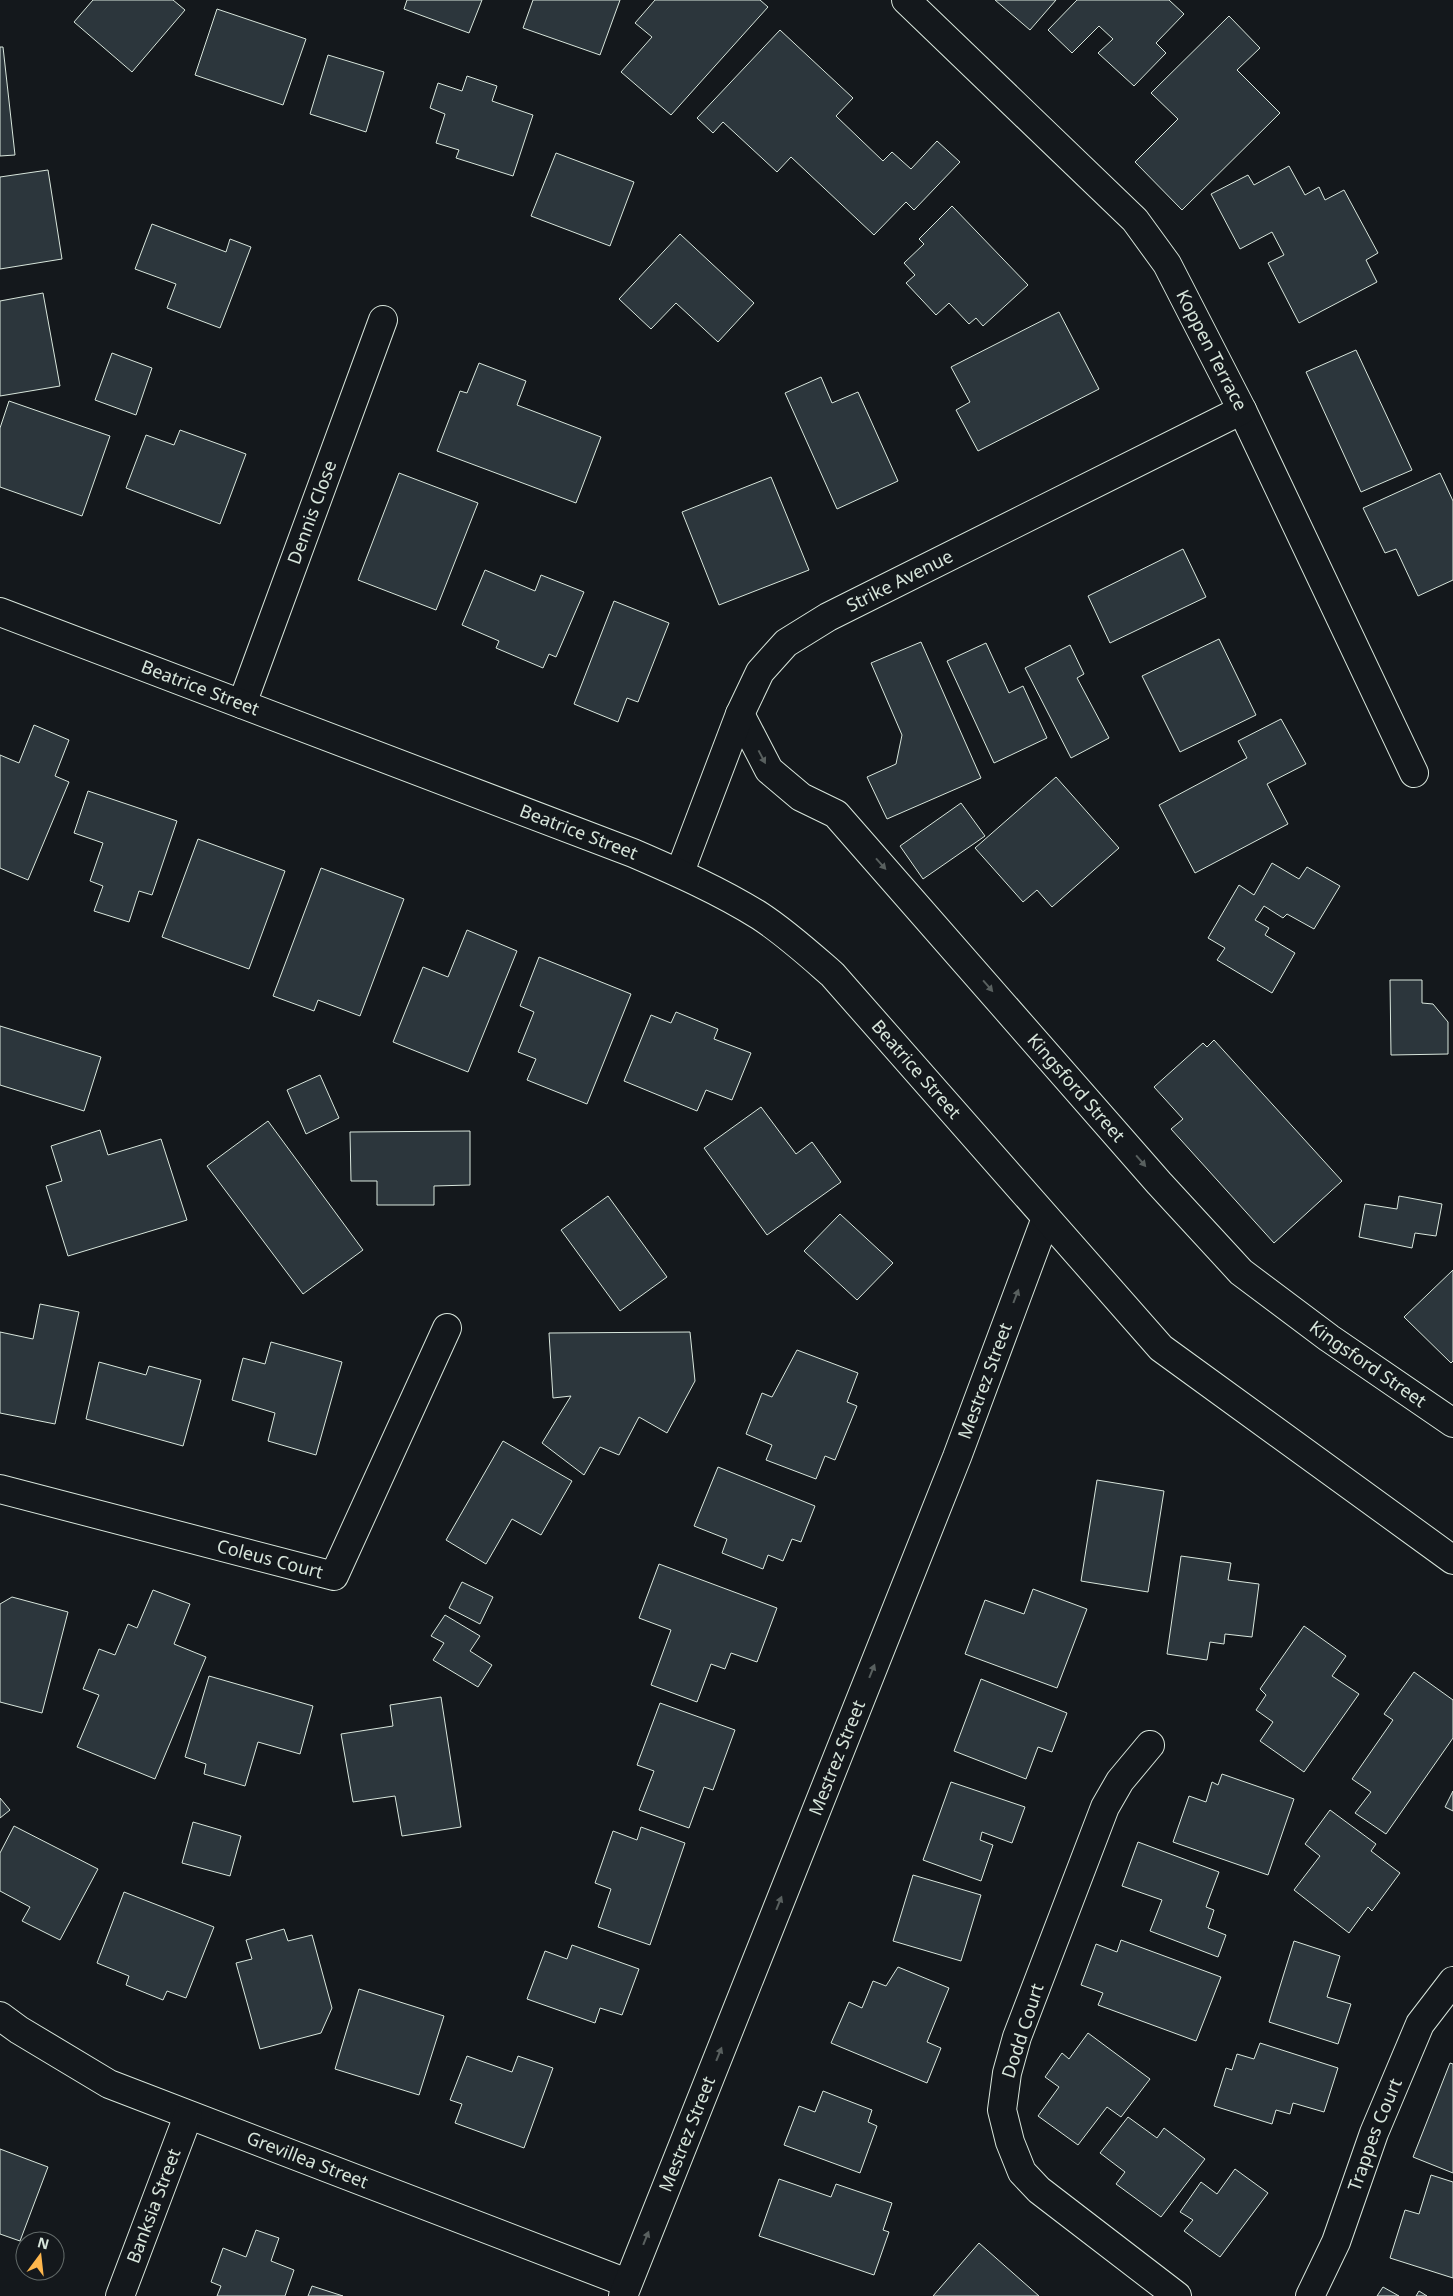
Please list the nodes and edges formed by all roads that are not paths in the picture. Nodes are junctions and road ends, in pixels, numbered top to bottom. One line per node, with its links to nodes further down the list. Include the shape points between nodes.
1 (906, 0): 3 (street, Koppen Terrace, via 1135,220 1166,264)
2 (383, 320): 5 (street, Dennis Close)
3 (1242, 410): 6 (street, Strike Avenue, via 828,617 786,643 760,672); 7 (street, Koppen Terrace)
4 (0, 612): 5 (street, Beatrice Street)
5 (242, 704): 8 (street, Beatrice Street)
6 (740, 714): 8 (street, Strike Avenue); 11 (street, Kingsford Street, one-way to 11, via 769,770 801,796 836,814 1241,1272 1329,1338)
7 (1414, 773)
8 (680, 872): 9 (street, Beatrice Street, via 761,917 799,944 832,974)
9 (1046, 1218): 13 (street, via 1161,1348); 18 (street, Mestrez Street, one-way to 9, via 957,1457)
10 (447, 1328): 12 (street, Coleus Court, via 334,1576)
11 (1453, 1423)
12 (0, 1489)
13 (1453, 1560)
14 (1150, 1745): 20 (street, Dodd Court, via 1120,1781 1105,1807 1017,2037 1007,2073 1002,2110 1022,2172 1039,2190)
15 (1453, 1981): 21 (street, Trappes Court, via 1420,2024 1374,2133 1336,2242)
16 (0, 2016): 17 (street, Grevillea Street, via 109,2084)
17 (188, 2116): 18 (street, Grevillea Street); 19 (street, Banksia Street)
18 (625, 2290)
19 (120, 2296)
20 (1177, 2296)
21 (1310, 2296)

